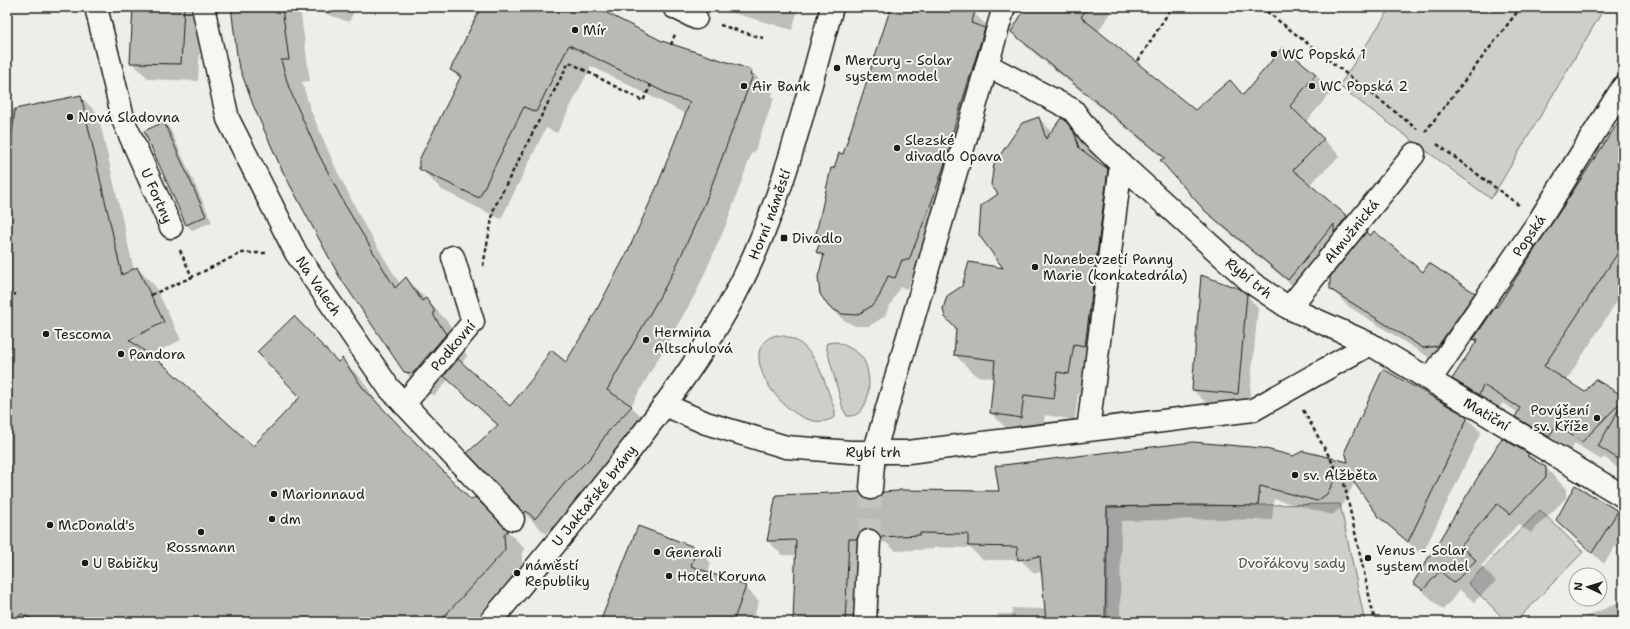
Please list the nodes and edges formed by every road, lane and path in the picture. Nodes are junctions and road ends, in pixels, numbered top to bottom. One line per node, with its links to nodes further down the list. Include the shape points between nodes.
1 (96, 7): 21 (street, U Fortny, via 124,122)
2 (203, 7): 22 (street, Na Valech, via 228,119)
3 (674, 7): 9 (street)
4 (832, 7): 34 (street, Horní náměstí, via 782,183 755,254 716,330)
5 (1004, 7): 12 (street)
6 (1172, 7): 11 (path)
7 (1261, 7): 15 (path)
8 (1521, 7): 15 (path)
9 (696, 18): 10 (path)
10 (763, 38)
11 (1138, 61)
12 (987, 65): 19 (street, Rybí trh, via 1073,110 1093,137); 36 (street)
13 (651, 85): 24 (path, via 643,101 569,62 494,208)
14 (1623, 88): 20 (street, Popská)
15 (1423, 134): 16 (path)
16 (1429, 138)
17 (1435, 143): 20 (path)
18 (1414, 154): 29 (street, Almužnická)
19 (1121, 164): 29 (street, Rybí trh, via 1252,283); 35 (street)
20 (1539, 220): 31 (street, Popská)
21 (171, 227): 25 (path, U Fortny)
22 (296, 253): 25 (path, via 241,253); 33 (street, Na Valech, via 389,388)
23 (453, 257): 33 (street, Podkovní, via 473,322)
24 (483, 269)
25 (192, 277): 27 (path)
26 (16, 294): 28 (path)
27 (151, 295)
28 (7, 296)
29 (1289, 308): 30 (street, Rybí trh)
30 (1370, 344): 31 (street, Matiční); 32 (street, Rybí trh)
31 (1430, 380): 38 (street, Matiční)
32 (1291, 389): 35 (street, Rybí trh, via 1253,410); 43 (path, via 1344,483)
33 (404, 404): 39 (street, Na Valech)
34 (665, 405): 36 (street, Rybí trh, via 706,423 786,447); 41 (street, U Jaktařské brány, via 548,554)
35 (1088, 430): 36 (street, Rybí trh, via 908,452)
36 (874, 453): 37 (street)
37 (871, 488)
38 (1623, 496)
39 (513, 519)
40 (869, 541): 42 (street)
41 (490, 622)
42 (865, 622)
43 (1375, 622)

